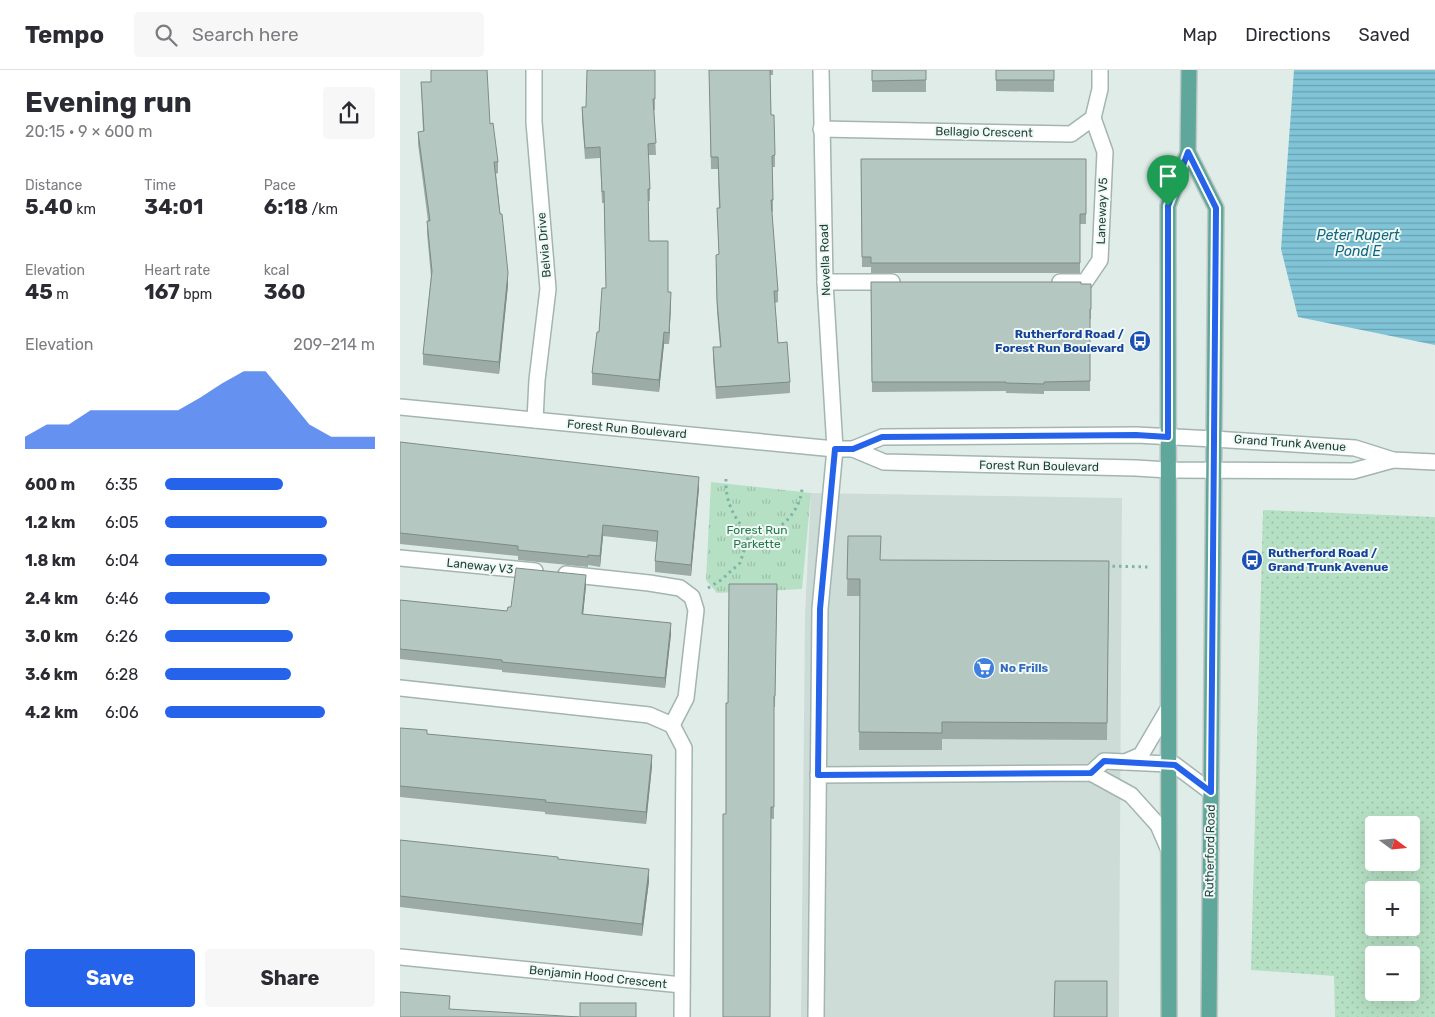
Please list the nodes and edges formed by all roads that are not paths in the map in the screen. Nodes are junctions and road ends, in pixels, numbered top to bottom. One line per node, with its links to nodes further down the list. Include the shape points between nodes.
1 (534, 70): 12 (street, Belvia Drive, via 534,122 548,290)
2 (821, 70): 6 (street, Novella Road)
3 (1100, 70): 5 (street, via 1100,89)
4 (1189, 70): 7 (main road, Rutherford Road)
5 (1092, 118): 6 (street, Bellagio Crescent, via 1070,134); 10 (street, Laneway V5, via 1105,152 1100,260 1084,282)
6 (821, 128): 8 (street, Novella Road)
7 (1188, 152): 13 (main road, Rutherford Road, via 1168,206); 14 (main road, Rutherford Road, via 1216,208)
8 (825, 282): 9 (street); 15 (street, Novella Road)
9 (902, 282)
10 (1046, 282)
11 (400, 407): 12 (street, Forest Run Boulevard)
12 (535, 420): 15 (street, Forest Run Boulevard)
13 (1168, 437): 14 (street, Grand Trunk Avenue); 16 (street, Forest Run Boulevard, via 882,437); 19 (main road, Rutherford Road)
14 (1214, 439): 17 (street, Grand Trunk Avenue, via 1355,448); 20 (main road, Rutherford Road)
15 (835, 449): 16 (street, Forest Run Boulevard); 28 (street, Novella Road, via 820,609)
16 (853, 449): 19 (street, Forest Run Boulevard, via 884,462)
17 (1393, 460): 18 (street, Grand Trunk Avenue); 20 (street, Grand Trunk Avenue, via 1353,471)
18 (1435, 462)
19 (1168, 470): 20 (street, Forest Run Boulevard); 23 (main road, Rutherford Road)
20 (1214, 471): 29 (main road, Rutherford Road)
21 (400, 558): 24 (street, Laneway V3, via 680,588 692,597 696,610 686,698)
22 (400, 688): 24 (street, via 649,715)
23 (1168, 708): 25 (street, via 1141,755); 26 (main road, Rutherford Road)
24 (672, 725): 32 (street, Benjamin Hood Crescent, via 684,748)
25 (1125, 762): 26 (street); 27 (street, via 1104,761)
26 (1168, 764): 29 (street, via 1175,765); 30 (main road, Rutherford Road)
27 (1091, 773): 28 (street); 30 (street, via 1131,795 1158,825)
28 (818, 775): 34 (street, Novella Road)
29 (1211, 792): 36 (main road, Rutherford Road)
30 (1168, 848): 35 (main road, Rutherford Road)
31 (400, 957): 32 (street, Benjamin Hood Crescent)
32 (682, 985): 33 (street)
33 (682, 1017)
34 (816, 1017)
35 (1169, 1017)
36 (1208, 1017)

